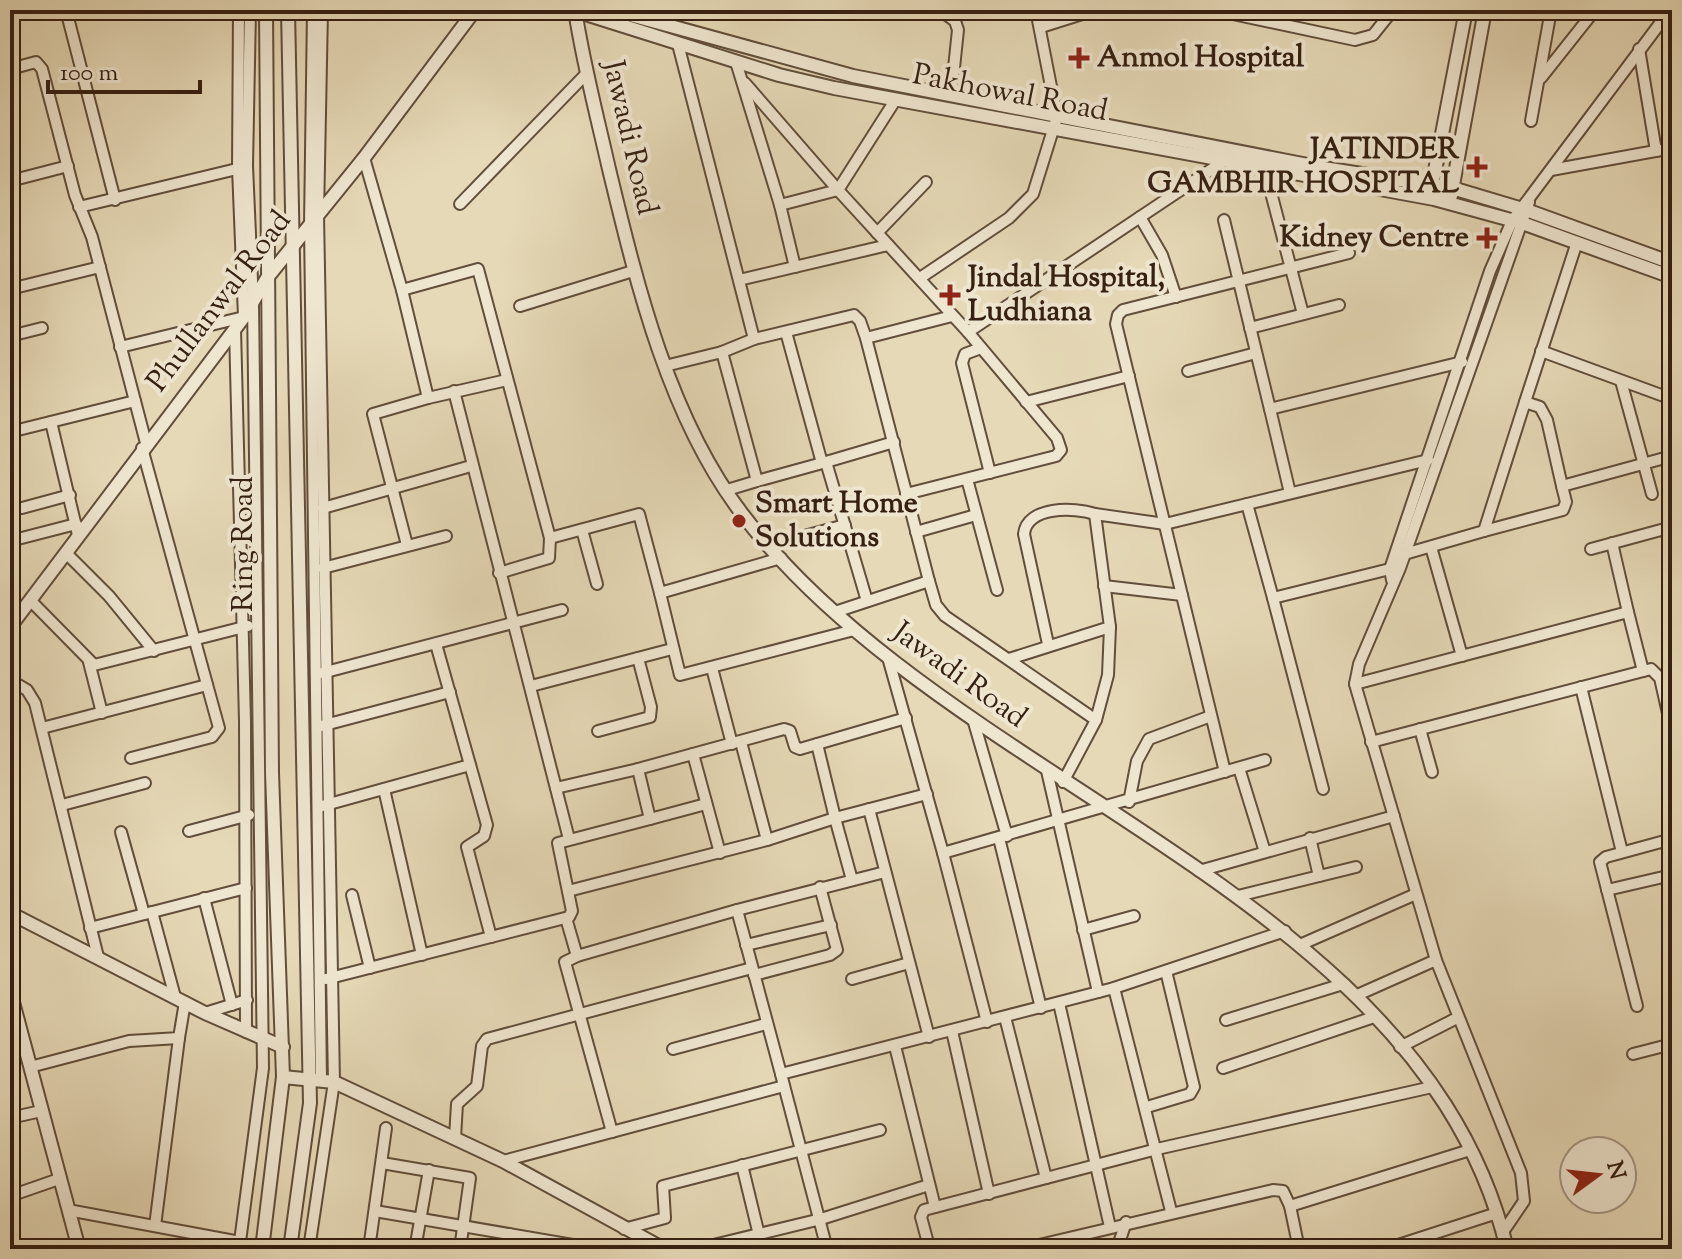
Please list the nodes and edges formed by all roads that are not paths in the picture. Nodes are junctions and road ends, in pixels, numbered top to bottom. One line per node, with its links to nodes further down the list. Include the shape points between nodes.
1 (66, 10): 48 (street)
2 (239, 10): 24 (street)
3 (250, 10): 24 (street)
4 (266, 10): 68 (street, Ring Road)
5 (288, 10): 60 (street)
6 (313, 10): 55 (street)
7 (322, 10): 55 (street)
8 (475, 10): 36 (street, Phullanwal Road)
9 (574, 10): 22 (street, Pakhowal Road); 27 (street, Jawadi Road)
10 (612, 10): 30 (street, Pakhowal Road, via 853,76)
11 (940, 10): 30 (street, via 958,30)
12 (1036, 10): 21 (street)
13 (1095, 10): 21 (street)
14 (1214, 10): 15 (street, via 1355,40 1373,35)
15 (1393, 10)
16 (1466, 10): 44 (street)
17 (1551, 10): 28 (street)
18 (1595, 10): 28 (street)
19 (1670, 10): 23 (street)
20 (1481, 11): 45 (street)
21 (1041, 27): 33 (street)
22 (678, 44): 25 (street, Pakhowal Road); 70 (street)
23 (1639, 49): 35 (street); 41 (street)
24 (243, 59): 39 (street)
25 (736, 62): 29 (street); 31 (street, Pakhowal Road)
26 (10, 69): 38 (street, via 40,64)
27 (587, 73): 50 (street); 66 (street, Jawadi Road)
28 (1540, 79): 32 (street)
29 (742, 80): 46 (street); 51 (street)
30 (951, 96): 33 (street, Pakhowal Road)
31 (896, 99): 33 (street, Pakhowal Road); 46 (street)
32 (1531, 121)
33 (1054, 122): 37 (street, Pakhowal Road); 44 (street, Pakhowal Road); 69 (street, via 1033,194 1023,206)
34 (1672, 148): 35 (street)
35 (1656, 151): 41 (street)
36 (364, 158): 55 (street, Phullanwal Road); 73 (street)
37 (1224, 161): 40 (street, Pakhowal Road); 54 (street)
38 (68, 166): 42 (street); 52 (street)
39 (242, 167): 48 (street); 75 (street); 80 (street)
40 (1265, 170): 47 (street, Pakhowal Road); 65 (street)
41 (1551, 170): 53 (street)
42 (10, 181)
43 (926, 182): 57 (street)
44 (1432, 185): 45 (street, Pakhowal Road); 47 (street)
45 (1452, 188): 49 (street); 53 (street, Pakhowal Road)
46 (838, 190): 51 (street); 57 (street)
47 (1429, 198): 49 (street, Pakhowal Road)
48 (115, 200): 52 (street)
49 (1449, 203): 53 (street, Pakhowal Road)
50 (460, 204)
51 (780, 205): 64 (street)
52 (79, 207): 63 (street)
53 (1523, 213): 58 (street, Pakhowal Road); 62 (street, Pakhowal Road); 94 (street); 95 (street, via 1490,271)
54 (1140, 217): 74 (street, via 1162,255); 85 (street)
55 (314, 220): 60 (street, Phullanwal Road); 130 (street); 184 (street)
56 (1224, 220): 71 (street)
57 (877, 233): 59 (street)
58 (1577, 242): 67 (street, Pakhowal Road); 91 (street)
59 (888, 245): 64 (street); 69 (street)
60 (292, 247): 68 (street, Phullanwal Road); 315 (street)
61 (1349, 253): 65 (street)
62 (1672, 263)
63 (100, 267): 72 (street); 89 (street)
64 (795, 267): 70 (street)
65 (1290, 267): 71 (street); 78 (street)
66 (633, 271): 77 (street); 96 (street, Jawadi Road)
67 (1672, 277)
68 (267, 278): 75 (street, Phullanwal Road); 307 (street, Ring Road, via 272,773)
69 (920, 278): 79 (street)
70 (739, 280): 88 (street)
71 (1239, 280): 74 (street); 82 (street)
72 (10, 289)
73 (402, 290): 99 (street, via 478,269); 102 (street)
74 (1176, 297): 98 (street, via 1118,315)
75 (253, 303): 80 (street, Phullanwal Road); 167 (street)
76 (1339, 305): 78 (street)
77 (520, 306)
78 (1303, 314): 82 (street)
79 (952, 316): 85 (street); 87 (street)
80 (244, 317): 83 (street, Phullanwal Road); 89 (street)
81 (42, 328): 86 (street)
82 (1250, 328): 93 (street)
83 (235, 329): 111 (street, Phullanwal Road); 170 (street)
84 (786, 332): 87 (street, via 854,315); 88 (street); 115 (street)
85 (968, 332): 90 (street)
86 (10, 336)
87 (866, 338): 110 (street)
88 (754, 339): 92 (street)
89 (120, 347): 104 (street)
90 (981, 348): 105 (street); 118 (street, via 965,354 962,363)
91 (1541, 351): 100 (street); 106 (street)
92 (722, 352): 96 (street); 120 (street)
93 (1256, 353): 97 (street); 107 (street)
94 (1472, 360): 95 (street); 113 (street)
95 (1458, 363): 107 (street); 114 (street)
96 (665, 366): 123 (street, Jawadi Road)
97 (1188, 371)
98 (1129, 376): 105 (street); 133 (street)
99 (507, 380): 101 (street); 141 (street)
100 (1621, 381): 103 (street); 116 (street)
101 (454, 391): 102 (street); 117 (street)
102 (428, 398): 122 (street, via 373,414)
103 (1672, 399)
104 (135, 401): 108 (street); 111 (street)
105 (1026, 402): 118 (street, via 1061,450 1056,456)
106 (1525, 402): 121 (street, via 1540,407 1547,420); 138 (street)
107 (1270, 409): 124 (street)
108 (51, 422): 109 (street); 127 (street)
109 (10, 432)
110 (894, 442): 115 (street); 125 (street)
111 (144, 446): 135 (street, Phullanwal Road); 172 (street)
112 (1672, 456): 116 (street)
113 (1439, 457): 114 (street); 149 (street)
114 (1424, 461): 124 (street); 149 (street)
115 (824, 462): 120 (street); 134 (street)
116 (1643, 464): 121 (street); 126 (street)
117 (471, 466): 122 (street); 153 (street)
118 (990, 473): 119 (street)
119 (967, 479): 125 (street); 132 (street)
120 (757, 481): 123 (street)
121 (1562, 486): 138 (street, via 1563,510)
122 (393, 489): 130 (street); 144 (street)
123 (727, 490): 145 (street, Jawadi Road)
124 (1290, 493): 128 (street)
125 (906, 494): 139 (street)
126 (1652, 494)
127 (70, 495): 129 (street); 135 (street)
128 (1247, 504): 133 (street); 160 (street)
129 (22, 508)
130 (323, 508): 151 (street)
131 (1095, 514): 133 (street); 156 (street); 174 (street, via 1067,509 1025,525)
132 (976, 515): 139 (street); 157 (street)
133 (1165, 524): 159 (street)
134 (845, 525): 145 (street); 162 (street)
135 (77, 530): 142 (street); 148 (street, Phullanwal Road)
136 (582, 530): 141 (street); 155 (street); 158 (street, via 639,514)
137 (1671, 530): 143 (street)
138 (1484, 531): 146 (street)
139 (916, 532): 154 (street)
140 (446, 536): 144 (street)
141 (550, 538): 153 (street, via 549,558)
142 (10, 541)
143 (1612, 543): 147 (street); 165 (street)
144 (407, 545): 151 (street)
145 (771, 545): 150 (street, Jawadi Road)
146 (1431, 547): 149 (street); 177 (street)
147 (1591, 549)
148 (66, 553): 161 (street, Phullanwal Road); 176 (street)
149 (1399, 555): 152 (street)
150 (781, 558): 158 (street); 164 (street, Jawadi Road)
151 (323, 568): 184 (street)
152 (1394, 572): 160 (street); 186 (street)
153 (499, 573): 166 (street)
154 (929, 581): 162 (street); 179 (street, via 945,616)
155 (597, 584)
156 (1104, 586): 159 (street); 169 (street)
157 (997, 590)
158 (660, 593): 175 (street)
159 (1182, 595): 193 (street)
160 (1273, 598): 220 (street)
161 (30, 600): 168 (street, Phullanwal Road); 181 (street)
162 (867, 601): 164 (street)
163 (562, 610): 166 (street)
164 (835, 612): 171 (street, Jawadi Road)
165 (1628, 612): 177 (street); 183 (street)
166 (514, 623): 173 (street); 188 (street)
167 (257, 624): 170 (street); 194 (street)
168 (10, 627)
169 (1110, 627): 174 (street); 197 (street, via 1108,675)
170 (242, 628): 172 (street); 198 (street)
171 (854, 630): 180 (street, Jawadi Road); 182 (street)
172 (196, 639): 176 (street); 187 (street)
173 (436, 644): 184 (street); 190 (street)
174 (1048, 644): 179 (street)
175 (672, 649): 178 (street); 182 (street, via 680,675)
176 (154, 651): 181 (street, via 100,665)
177 (1462, 656): 186 (street)
178 (638, 658): 188 (street); 202 (street, via 650,717)
179 (1009, 659): 197 (street)
180 (889, 661): 195 (street); 196 (street, Jawadi Road)
181 (89, 662): 192 (street)
182 (712, 668): 205 (street)
183 (1643, 671): 189 (street); 191 (street, via 1657,673)
184 (320, 673): 199 (street)
185 (10, 680): 200 (street, via 32,696)
186 (1355, 684): 204 (street)
187 (207, 685): 192 (street); 208 (street, via 219,728 216,736)
188 (531, 686): 218 (street)
189 (1581, 687): 201 (street); 242 (street)
190 (450, 692): 199 (street); 210 (street)
191 (1669, 705): 203 (street)
192 (102, 713): 200 (street)
193 (1211, 716): 214 (street); 222 (street, via 1149,739 1137,761)
194 (257, 718): 198 (street); 228 (street)
195 (906, 718): 206 (street); 221 (street)
196 (973, 719): 213 (street, Jawadi Road); 236 (street)
197 (1096, 720): 216 (street)
198 (245, 721): 229 (street)
199 (321, 726): 225 (street)
200 (42, 728): 224 (street)
201 (1420, 729): 204 (street); 215 (street)
202 (598, 731)
203 (1672, 731)
204 (1371, 742): 230 (street)
205 (736, 743): 206 (street, via 787,729 797,749); 207 (street); 240 (street)
206 (817, 744): 231 (street)
207 (693, 754): 212 (street); 223 (street)
208 (131, 758)
209 (1265, 760): 211 (street)
210 (470, 765): 219 (street); 268 (street, via 487,829 467,847)
211 (1239, 768): 214 (street); 241 (street)
212 (638, 769): 218 (street); 232 (street)
213 (1047, 771): 216 (street, Jawadi Road); 233 (street)
214 (1225, 772): 222 (street)
215 (1432, 772)
216 (1063, 782): 227 (street, Jawadi Road)
217 (145, 783): 224 (street)
218 (556, 788): 238 (street)
219 (384, 789): 225 (street); 271 (street)
220 (1323, 789)
221 (927, 794): 226 (street); 244 (street)
222 (1129, 802): 227 (street)
223 (706, 804): 232 (street); 243 (street)
224 (62, 805): 265 (street)
225 (322, 806): 279 (street)
226 (869, 809): 231 (street); 247 (street)
227 (1104, 809): 233 (street); 246 (street, Jawadi Road)
228 (259, 813): 229 (street); 304 (street)
229 (245, 816): 234 (street); 252 (street)
230 (1394, 816): 237 (street); 255 (street)
231 (835, 818): 240 (street); 250 (street)
232 (650, 819): 238 (street)
233 (1058, 822): 236 (street); 266 (street)
234 (189, 831)
235 (121, 832): 261 (street)
236 (1003, 837): 244 (street); 291 (street)
237 (1310, 838): 241 (street); 249 (street)
238 (569, 839): 254 (street, via 557,847)
239 (1672, 839): 242 (street)
240 (767, 840): 243 (street)
241 (1265, 852): 246 (street)
242 (1622, 852): 253 (street, via 1600,862)
243 (720, 853): 254 (street)
244 (943, 853): 298 (street)
245 (1356, 867): 249 (street)
246 (1199, 871): 257 (street, Jawadi Road)
247 (885, 872): 250 (street); 275 (street)
248 (1672, 875): 253 (street)
249 (1319, 876): 257 (street)
250 (852, 880): 251 (street)
251 (820, 887): 259 (street); 264 (street)
252 (246, 888): 258 (street); 287 (street)
253 (1607, 890): 290 (street)
254 (568, 891): 263 (street, via 572,911)
255 (1416, 894): 269 (street); 274 (street)
256 (352, 895): 276 (street)
257 (1238, 896): 267 (street, Jawadi Road)
258 (204, 898): 261 (street); 289 (street)
259 (737, 910): 270 (street); 272 (street)
260 (10, 913): 273 (street)
261 (148, 913): 265 (street); 286 (street)
262 (1134, 916): 266 (street)
263 (566, 918): 268 (street); 272 (street)
264 (831, 925): 270 (street); 278 (street, via 834,954)
265 (90, 928): 273 (street)
266 (1083, 930): 284 (street)
267 (1285, 931): 269 (street, Jawadi Road); 277 (street)
268 (491, 937): 271 (street)
269 (1302, 944): 281 (street, Jawadi Road)
270 (746, 945): 278 (street)
271 (422, 955): 276 (street)
272 (577, 956): 293 (street, via 565,962)
273 (98, 957): 286 (street)
274 (1436, 960): 285 (street); 296 (street)
275 (909, 963): 280 (street); 302 (street)
276 (370, 968): 279 (street)
277 (1166, 971): 282 (street); 318 (street, via 1194,1087 1190,1094)
278 (753, 972): 293 (street); 299 (street)
279 (324, 979): 315 (street)
280 (852, 979)
281 (1343, 984): 285 (street, Jawadi Road); 297 (street)
282 (1114, 988): 284 (street); 318 (street)
283 (10, 991): 311 (street)
284 (1098, 992): 288 (street)
285 (1355, 996): 295 (street, Jawadi Road)
286 (180, 999): 292 (street); 303 (street)
287 (247, 1000): 289 (street); 301 (street)
288 (1059, 1003): 291 (street); 331 (street)
289 (232, 1005): 292 (street)
290 (1637, 1006)
291 (1041, 1008): 294 (street)
292 (205, 1013): 301 (street)
293 (582, 1015): 323 (street); 324 (street, via 484,1041 477,1086 457,1104)
294 (1005, 1017): 298 (street); 333 (street)
295 (1374, 1017): 308 (street, Jawadi Road); 312 (street)
296 (1457, 1018): 308 (street); 351 (street, via 1524,1186 1523,1205)
297 (1226, 1020)
298 (987, 1022): 300 (street)
299 (766, 1024): 309 (street); 313 (street)
300 (952, 1031): 302 (street); 336 (street)
301 (246, 1032): 304 (street)
302 (929, 1037): 306 (street)
303 (179, 1038): 311 (street, via 129,1041); 347 (street)
304 (262, 1039): 307 (street); 354 (street, via 262,1078)
305 (1672, 1044): 310 (street)
306 (895, 1046): 313 (street); 335 (street)
307 (283, 1047): 314 (street, Ring Road)
308 (1400, 1047): 317 (street, Jawadi Road)
309 (673, 1049)
310 (1633, 1054)
311 (30, 1067): 319 (street)
312 (1223, 1068)
313 (781, 1074): 316 (street)
314 (283, 1077): 315 (street); 357 (street, Ring Road)
315 (322, 1081): 324 (street); 358 (street, via 309,1121); 359 (street)
316 (784, 1086): 323 (street); 325 (street)
317 (1432, 1087): 326 (street); 327 (street, Jawadi Road)
318 (1147, 1107): 326 (street)
319 (41, 1111): 320 (street); 334 (street)
320 (10, 1118)
321 (386, 1128): 329 (street)
322 (880, 1130): 325 (street)
323 (612, 1132): 328 (street)
324 (455, 1138): 328 (street)
325 (801, 1149): 330 (street); 345 (street)
326 (1157, 1149): 331 (street); 342 (street)
327 (1470, 1150): 338 (street); 343 (street, Jawadi Road)
328 (503, 1161): 350 (street)
329 (382, 1163): 332 (street); 341 (street)
330 (742, 1165): 350 (street, via 663,1186 665,1218); 353 (street)
331 (1098, 1165): 333 (street); 349 (street)
332 (429, 1170): 344 (street); 348 (street, via 470,1178)
333 (1046, 1178): 336 (street)
334 (59, 1179): 337 (street); 340 (street)
335 (929, 1185): 339 (street); 345 (street)
336 (989, 1194): 339 (street)
337 (10, 1196)
338 (1290, 1206): 342 (street, via 1280,1189); 371 (street)
339 (935, 1207): 368 (street, via 922,1212 928,1243)
340 (68, 1210): 347 (street); 356 (street)
341 (375, 1211): 344 (street); 360 (street)
342 (1171, 1211): 346 (street)
343 (1497, 1213): 351 (street, Jawadi Road); 372 (street)
344 (420, 1219): 348 (street); 361 (street)
345 (821, 1219): 353 (street); 367 (street)
346 (1126, 1222): 349 (street); 370 (street)
347 (155, 1226): 354 (street)
348 (463, 1226): 352 (street); 362 (street)
349 (1110, 1227): 369 (street)
350 (624, 1229): 365 (street)
351 (1503, 1232): 373 (street, Jawadi Road)
352 (509, 1234): 355 (street); 363 (street)
353 (759, 1235): 366 (street)
354 (239, 1246)
355 (558, 1246): 364 (street)
356 (79, 1249)
357 (262, 1249)
358 (290, 1249)
359 (309, 1249)
360 (369, 1249)
361 (415, 1249)
362 (460, 1249)
363 (507, 1249)
364 (596, 1249)
365 (664, 1249)
366 (697, 1249)
367 (827, 1249)
368 (923, 1249)
369 (1022, 1249)
370 (1117, 1249)
371 (1299, 1249)
372 (1386, 1249)
373 (1507, 1249)

